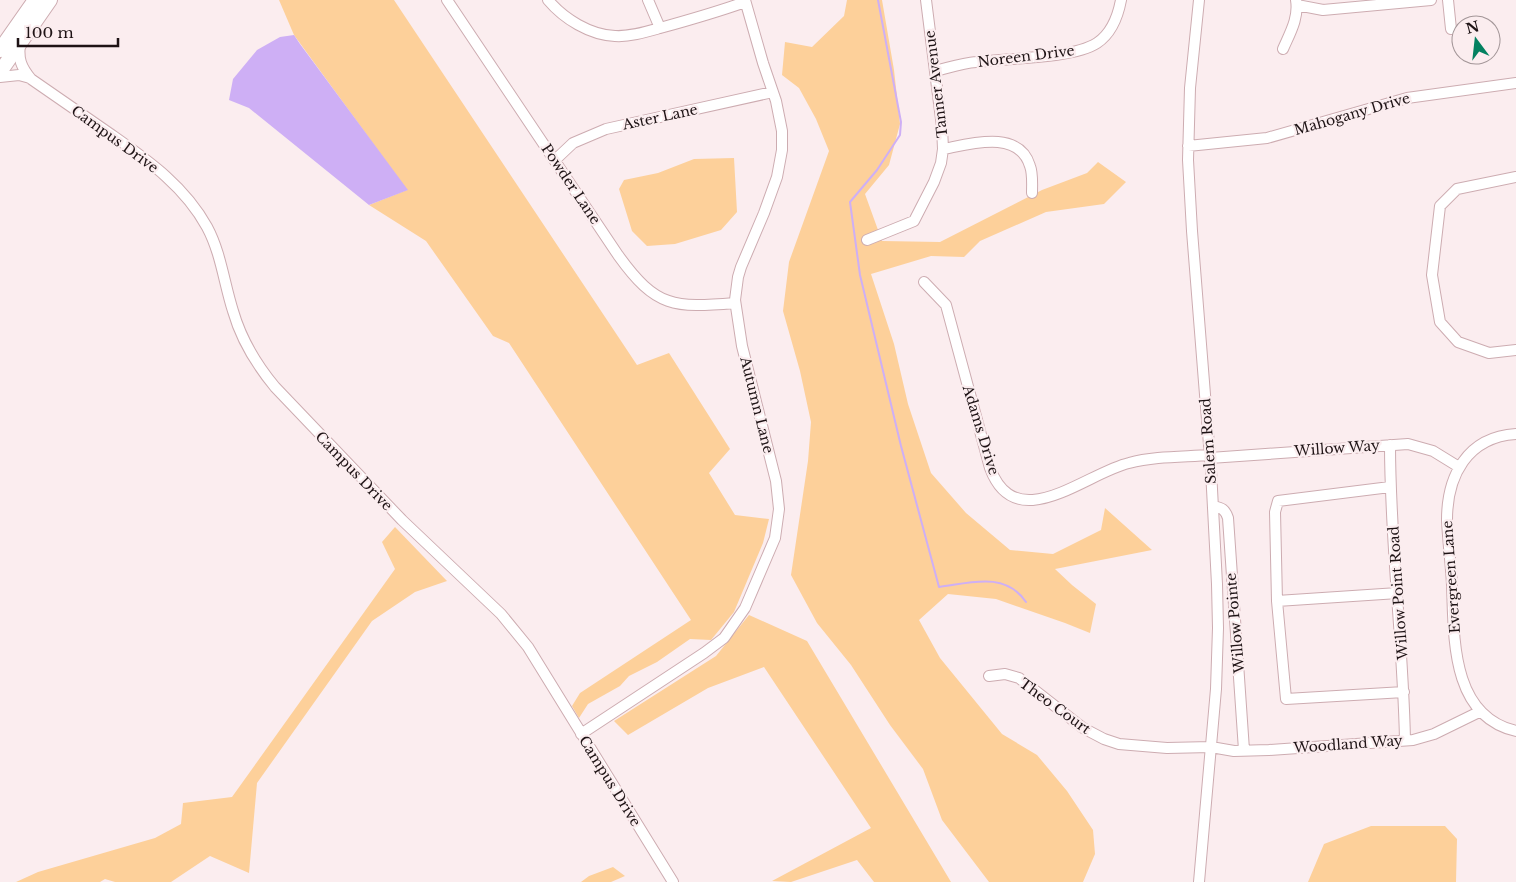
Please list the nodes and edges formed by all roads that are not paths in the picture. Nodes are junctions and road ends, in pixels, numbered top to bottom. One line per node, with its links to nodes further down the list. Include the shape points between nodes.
1 (35, 0): 17 (highway)
2 (50, 0): 15 (highway)
3 (447, 0): 26 (street, Powder Lane)
4 (548, 0): 14 (street, via 573,22 609,36 628,36)
5 (648, 0): 14 (street)
6 (926, 0): 18 (street, Tanner Avenue)
7 (1121, 0): 18 (street, Noreen Drive, via 1107,33 1083,49 976,62)
8 (1199, 0): 24 (street, Salem Road)
9 (1431, 0): 12 (street, via 1323,10)
10 (1448, 0): 13 (street)
11 (745, 1): 14 (street); 23 (street, Autumn Lane)
12 (1297, 2): 16 (street, via 1295,20)
13 (1451, 22)
14 (660, 28)
15 (20, 44): 19 (highway); 21 (street, Campus Drive, via 20,63)
16 (1283, 49)
17 (0, 50)
18 (934, 71): 25 (street, Tanner Avenue)
19 (0, 72)
20 (0, 77): 21 (street, Campus Drive, via 11,74)
21 (31, 79): 45 (street, Campus Drive, via 150,163 183,192 214,243 233,313 258,366 388,507 509,623 528,647)
22 (1516, 83): 24 (street, Mahogany Drive, via 1407,98 1267,138)
23 (773, 92): 26 (street, Aster Lane, via 606,129 573,142); 31 (street, Autumn Lane, via 782,131 781,159 764,213 741,267)
24 (1188, 146): 35 (street, Salem Road)
25 (943, 149): 28 (street, via 991,142 1004,142 1016,147 1027,156 1031,167); 29 (street, Tanner Avenue, via 934,182 914,221)
26 (555, 160): 31 (street, Powder Lane, via 618,255 648,289 662,299 684,305)
27 (1516, 178): 32 (street, via 1457,189 1440,206 1432,274 1440,322 1458,342 1488,353)
28 (1032, 193)
29 (867, 240)
30 (924, 282): 35 (street, Adams Drive, via 946,305 990,468 1001,489 1021,499 1037,501 1128,463)
31 (735, 303): 45 (street, Autumn Lane, via 742,346 778,490 778,519 772,547 745,608 724,638)
32 (1516, 350)
33 (1516, 434): 36 (street, Evergreen Lane, via 1501,435 1486,442)
34 (1390, 445): 35 (street, Willow Way); 36 (street, Willow Way, via 1408,444 1428,449); 37 (street, Willow Point Road)
35 (1210, 456): 38 (street, Salem Road)
36 (1459, 467): 43 (street, Evergreen Lane, via 1447,512 1456,640 1461,678)
37 (1390, 487): 39 (street, Willow Point Road); 40 (street, via 1278,500 1274,512)
38 (1213, 506): 47 (street, Salem Road, via 1218,643); 48 (street, Willow Pointe, via 1226,511 1228,518)
39 (1398, 594): 40 (street); 42 (street, Willow Point Road)
40 (1277, 601): 42 (street, via 1286,699)
41 (989, 676): 47 (street, Theo Court, via 1005,674 1019,678 1083,728 1112,742 1167,748)
42 (1404, 692): 46 (street, Willow Point Road)
43 (1479, 712): 44 (street, Evergreen Lane); 46 (street, Woodland Way, via 1434,734)
44 (1516, 731)
45 (581, 734): 49 (street, Campus Drive)
46 (1405, 740): 48 (street, Woodland Way)
47 (1211, 747): 48 (street, Woodland Way); 50 (street, Salem Road)
48 (1244, 750)
49 (673, 882)
50 (1199, 882)

